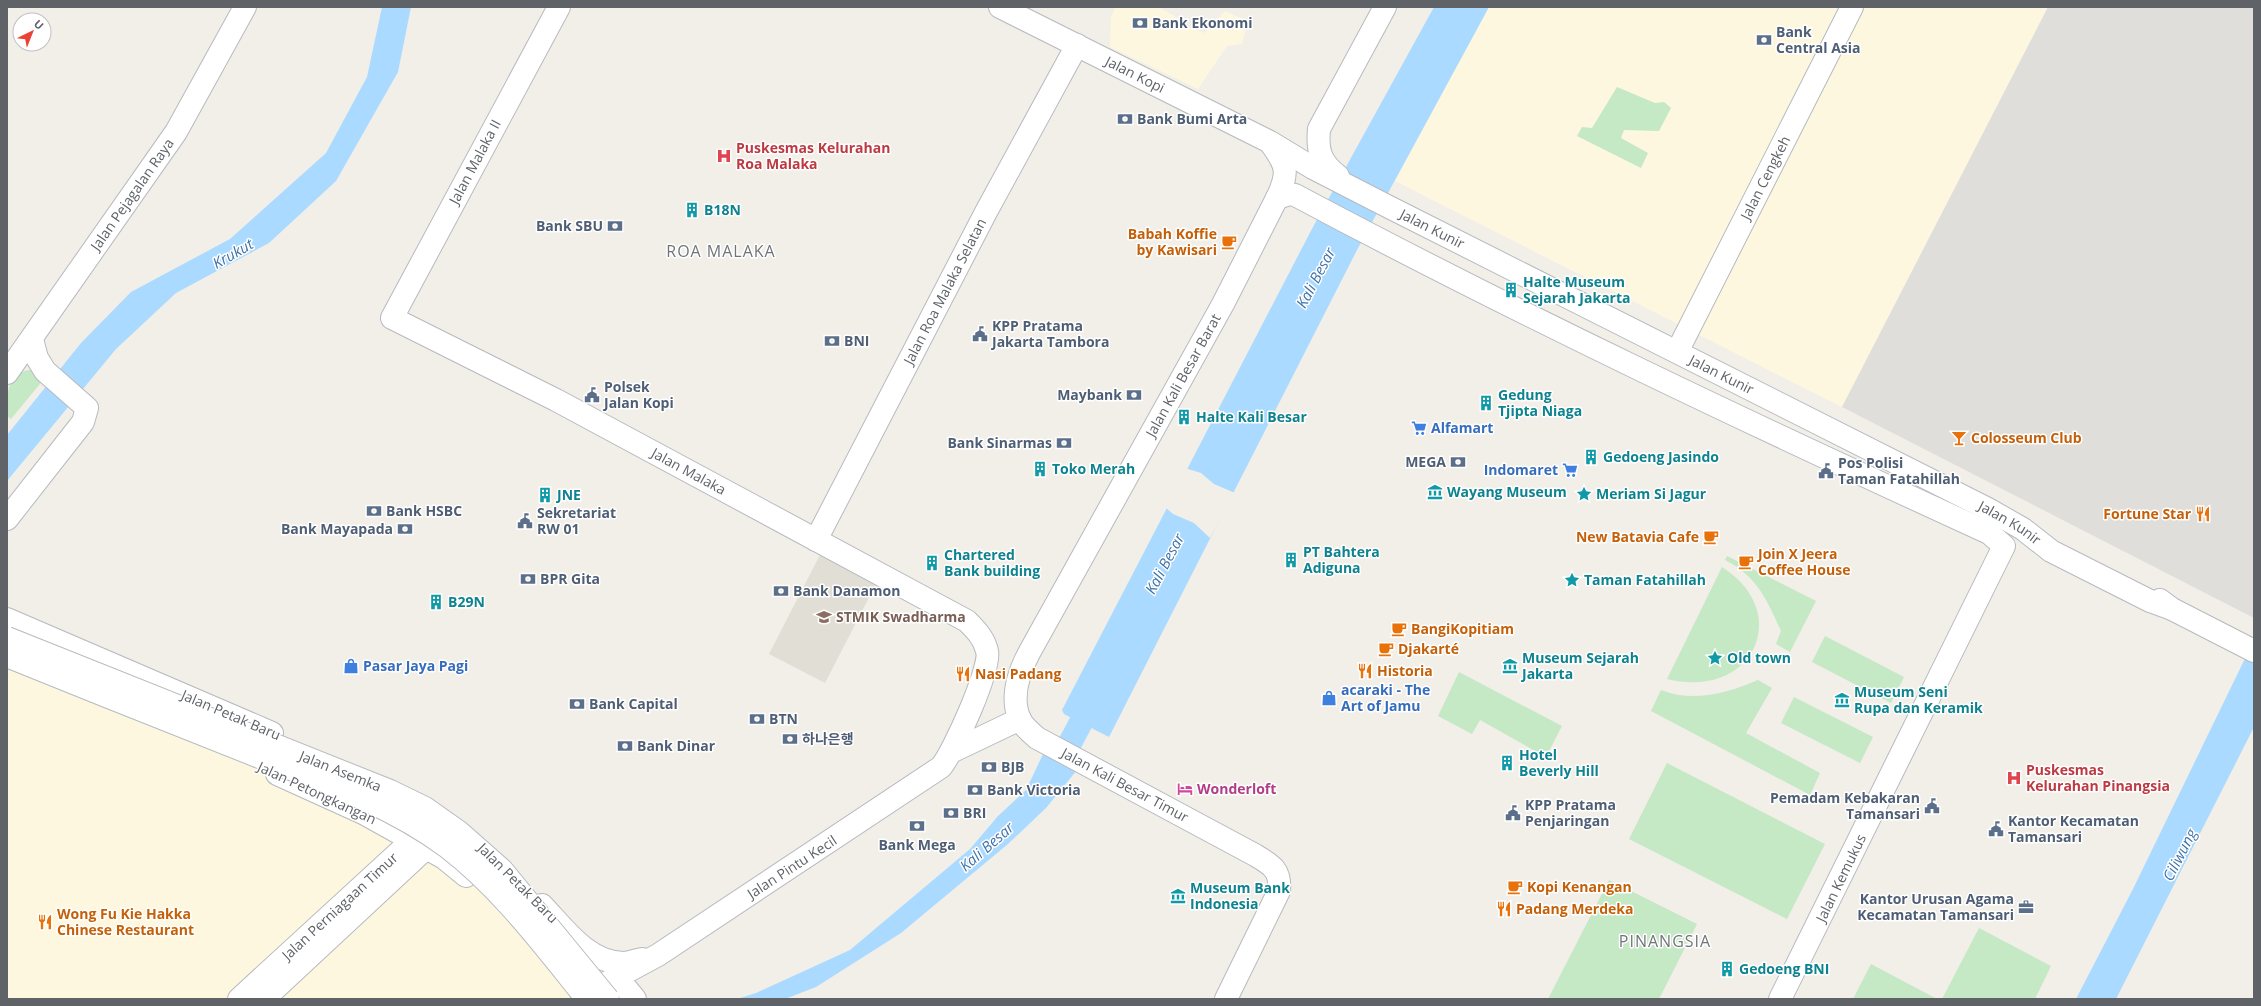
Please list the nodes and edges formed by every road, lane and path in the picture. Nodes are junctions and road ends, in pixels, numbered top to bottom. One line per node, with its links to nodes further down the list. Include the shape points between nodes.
1 (245, 7): 13 (street, Jalan Pejagalan Raya, via 176,132)
2 (559, 7): 12 (street, Jalan Malaka II)
3 (1000, 7): 6 (street, Jalan Kopi)
4 (1385, 7): 7 (street)
5 (1852, 7): 14 (street, Jalan Cengkeh)
6 (1077, 46): 8 (street, Jalan Kopi); 17 (street, Jalan Roa Malaka Selatan, via 986,212)
7 (1319, 129): 8 (street, via 1296,144); 9 (street, via 1319,154)
8 (1270, 142): 9 (street); 10 (street, Jalan Kali Besar Barat, via 1286,169)
9 (1333, 174): 11 (street)
10 (1277, 198): 18 (street, Jalan Kunir, via 1290,194 1316,206 1666,383 1989,533); 26 (street, Jalan Kali Besar Barat, via 1223,304 1029,652 1017,684 1016,698)
11 (1389, 205): 14 (street, Jalan Kunir); 19 (street, Jalan Kunir, via 1981,506 2023,529 2051,551 2150,601)
12 (392, 318): 17 (street, Jalan Malaka, via 556,400)
13 (32, 339): 15 (street, Jalan Pejagalan Raya); 16 (street, via 37,358 45,371 83,405 83,422)
14 (1679, 348): 19 (street, Jalan Kunir, via 1999,507 2029,525 2054,545 2160,600)
15 (7, 373)
16 (7, 519)
17 (816, 540): 25 (street, Jalan Malaka, via 967,620 980,634 988,652)
18 (2001, 542): 39 (street, Jalan Kemukus, via 2004,546 2002,552)
19 (2172, 609): 22 (street, Jalan Kunir)
20 (7, 619): 28 (street, Jalan Petak Baru, via 344,762 404,792)
21 (7, 638): 36 (street, Jalan Asemka, bridge, via 390,791 425,808 473,843 502,870)
22 (2247, 647)
23 (7, 656): 35 (street, Jalan Asemka, bridge, via 348,792 405,821 446,846 480,875)
24 (7, 663): 29 (street, Jalan Petongkangan, via 207,742 363,813)
25 (973, 701): 27 (street, Jalan Pintu Kecil)
26 (1020, 719): 27 (street); 38 (street, Jalan Kali Besar Timur, via 1038,738 1266,861 1275,869 1280,879 1279,891)
27 (951, 752): 30 (street, Jalan Pintu Kecil, via 941,767)
28 (446, 818): 29 (street, Jalan Perniagaan Timur); 30 (street, Jalan Petak Baru, via 499,860 575,940 597,958 624,963)
29 (420, 844): 32 (street, Jalan Perniagaan Timur); 33 (street, Jalan Perniagaan Timur); 34 (street, Jalan Petongkangan, via 457,868 478,888 525,937)
30 (658, 955): 31 (street, Jalan Pintu Kecil)
31 (616, 976): 34 (street, Jalan Pintu Kecil); 37 (street)
32 (239, 999)
33 (264, 999)
34 (576, 999)
35 (587, 999)
36 (608, 999)
37 (635, 999)
38 (1226, 999)
39 (1780, 999)

